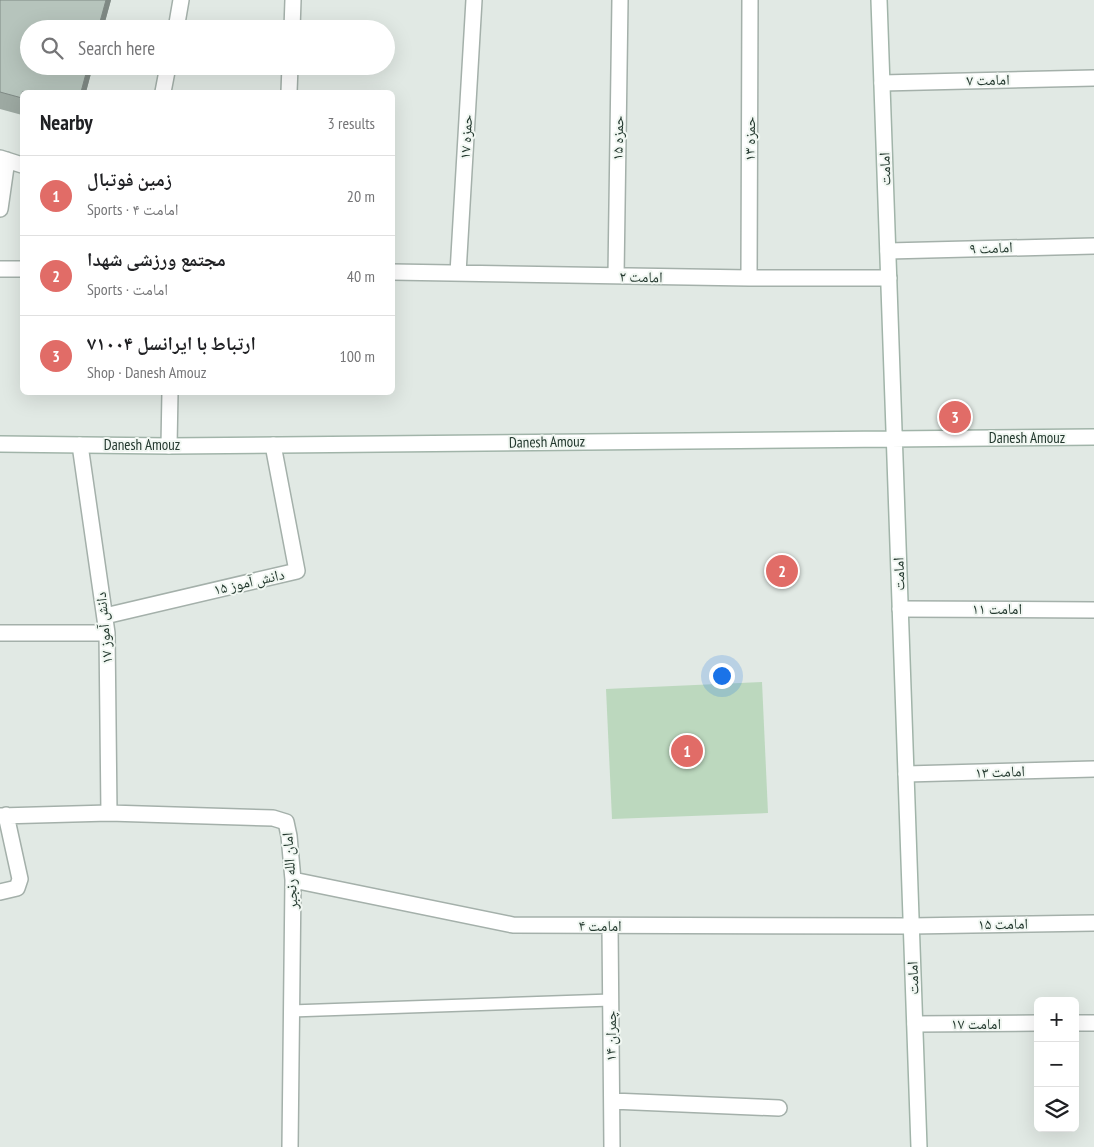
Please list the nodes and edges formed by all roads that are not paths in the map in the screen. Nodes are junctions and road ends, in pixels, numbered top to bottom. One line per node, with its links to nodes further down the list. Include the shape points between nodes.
1 (182, 0): 7 (street)
2 (293, 0): 8 (street)
3 (474, 0): 23 (street, حمزه ۱۷)
4 (620, 0): 24 (street, حمزه ۱۵)
5 (750, 0): 25 (street, حمزه ۱۳)
6 (879, 0): 12 (street, امامت)
7 (178, 20)
8 (292, 20)
9 (166, 75): 13 (street)
10 (290, 75): 14 (street)
11 (1094, 78): 12 (street, امامت ۷)
12 (882, 83): 19 (street, امامت)
13 (163, 90)
14 (289, 90)
15 (4, 159): 16 (street); 17 (street)
16 (20, 163)
17 (0, 208)
18 (1094, 246): 19 (street, امامت ۹)
19 (888, 251): 26 (street, امامت)
20 (0, 269): 21 (street)
21 (20, 269)
22 (395, 272): 23 (street, امامت ۲)
23 (458, 273): 24 (street, امامت ۲)
24 (616, 276): 25 (street, امامت ۲)
25 (749, 278): 26 (street, امامت ۲)
26 (889, 278): 29 (street, امامت)
27 (170, 395): 33 (street)
28 (1094, 438): 29 (street, Danesh Amouz)
29 (894, 439): 32 (street, Danesh Amouz); 34 (street, امامت)
30 (0, 444): 31 (street, Danesh Amouz)
31 (80, 445): 33 (street, Danesh Amouz); 36 (street, دانش آموز ۱۷)
32 (273, 445): 33 (street, Danesh Amouz); 36 (street, دانش آموز ۱۵, via 297,571)
33 (169, 446)
34 (900, 609): 35 (street, امامت ۱۱); 40 (street, امامت)
35 (1094, 610)
36 (104, 616): 38 (street, دانش آموز ۱۷)
37 (0, 633): 38 (street)
38 (107, 633): 41 (street, دانش آموز ۱۷)
39 (1094, 769): 40 (street, امامت ۱۳)
40 (906, 774): 47 (street, امامت)
41 (109, 813): 42 (street, امان الله رنجبر); 43 (street, امان الله رنجبر, via 273,818 286,822)
42 (3, 815): 44 (street, via 20,880 17,888)
43 (293, 880): 46 (street, امامت ۴, via 513,925); 49 (street, امان الله رنجبر)
44 (0, 892)
45 (1094, 922): 47 (street, امامت ۱۵)
46 (610, 926): 47 (street, امامت ۴); 48 (street, چمران ۱۴)
47 (911, 926): 53 (street, امامت)
48 (611, 1000): 49 (lane); 54 (street, چمران ۱۴)
49 (291, 1011): 56 (street, امان الله رنجبر)
50 (1034, 1023): 53 (street, امامت ۱۷)
51 (1079, 1023): 52 (street)
52 (1094, 1023)
53 (915, 1024): 58 (street, امامت)
54 (612, 1101): 55 (street); 57 (street, چمران ۱۴)
55 (778, 1108)
56 (290, 1147)
57 (612, 1147)
58 (919, 1147)

